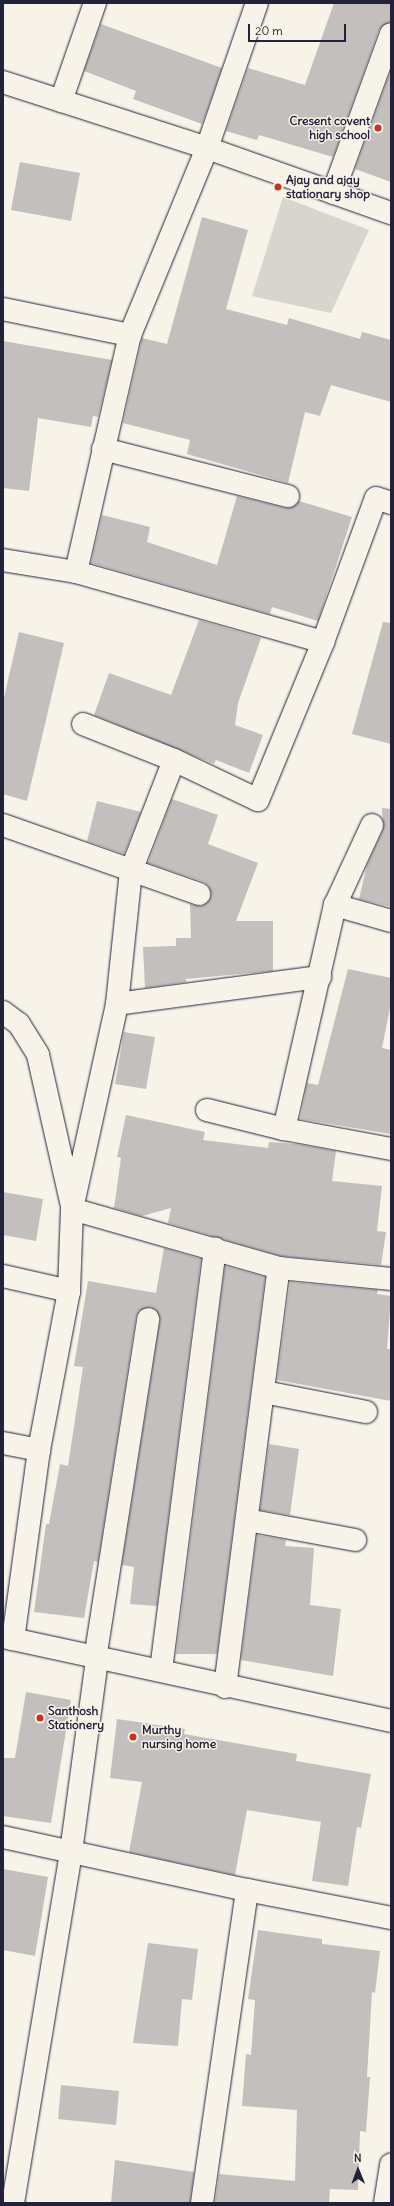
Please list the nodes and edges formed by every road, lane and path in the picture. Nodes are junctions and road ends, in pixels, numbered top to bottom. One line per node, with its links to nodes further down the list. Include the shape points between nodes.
1 (95, 3): 5 (street)
2 (257, 3): 6 (street)
3 (391, 34): 7 (street)
4 (3, 82): 5 (street)
5 (61, 101): 6 (street)
6 (207, 148): 7 (street); 10 (street)
7 (333, 193): 8 (street)
8 (391, 212)
9 (3, 310): 10 (street)
10 (130, 335): 11 (street)
11 (103, 449): 12 (street); 15 (street)
12 (288, 496)
13 (391, 503): 16 (street, via 376,498)
14 (3, 560): 15 (street)
15 (76, 572): 16 (street)
16 (323, 642): 18 (street, via 258,800)
17 (83, 724): 18 (street)
18 (174, 760): 21 (street)
19 (3, 825): 21 (street)
20 (372, 825): 23 (street)
21 (131, 871): 22 (street); 26 (street)
22 (199, 894)
23 (336, 905): 24 (street); 25 (street)
24 (391, 921)
25 (320, 977): 26 (street); 29 (street)
26 (117, 1004): 31 (street)
27 (3, 1012): 31 (street, via 19,1024 38,1055)
28 (207, 1110): 29 (street)
29 (284, 1129): 30 (street)
30 (391, 1149)
31 (72, 1209): 32 (street); 36 (street)
32 (214, 1248): 33 (street); 46 (street)
33 (279, 1268): 35 (street); 38 (street)
34 (3, 1276): 36 (street)
35 (391, 1279)
36 (69, 1291): 41 (street)
37 (148, 1319): 45 (street)
38 (264, 1392): 39 (street); 42 (street)
39 (366, 1412)
40 (3, 1443): 41 (street)
41 (39, 1450): 44 (street)
42 (247, 1520): 43 (street); 47 (street)
43 (355, 1540)
44 (8, 1638): 45 (street)
45 (96, 1660): 46 (street); 50 (street)
46 (161, 1670): 47 (street)
47 (225, 1687): 48 (street)
48 (391, 1721)
49 (3, 1837): 50 (street)
50 (71, 1852): 51 (street); 54 (street)
51 (248, 1890): 52 (street); 55 (street)
52 (391, 1918)
53 (391, 2164): 56 (street)
54 (12, 2203)
55 (202, 2203)
56 (385, 2203)

